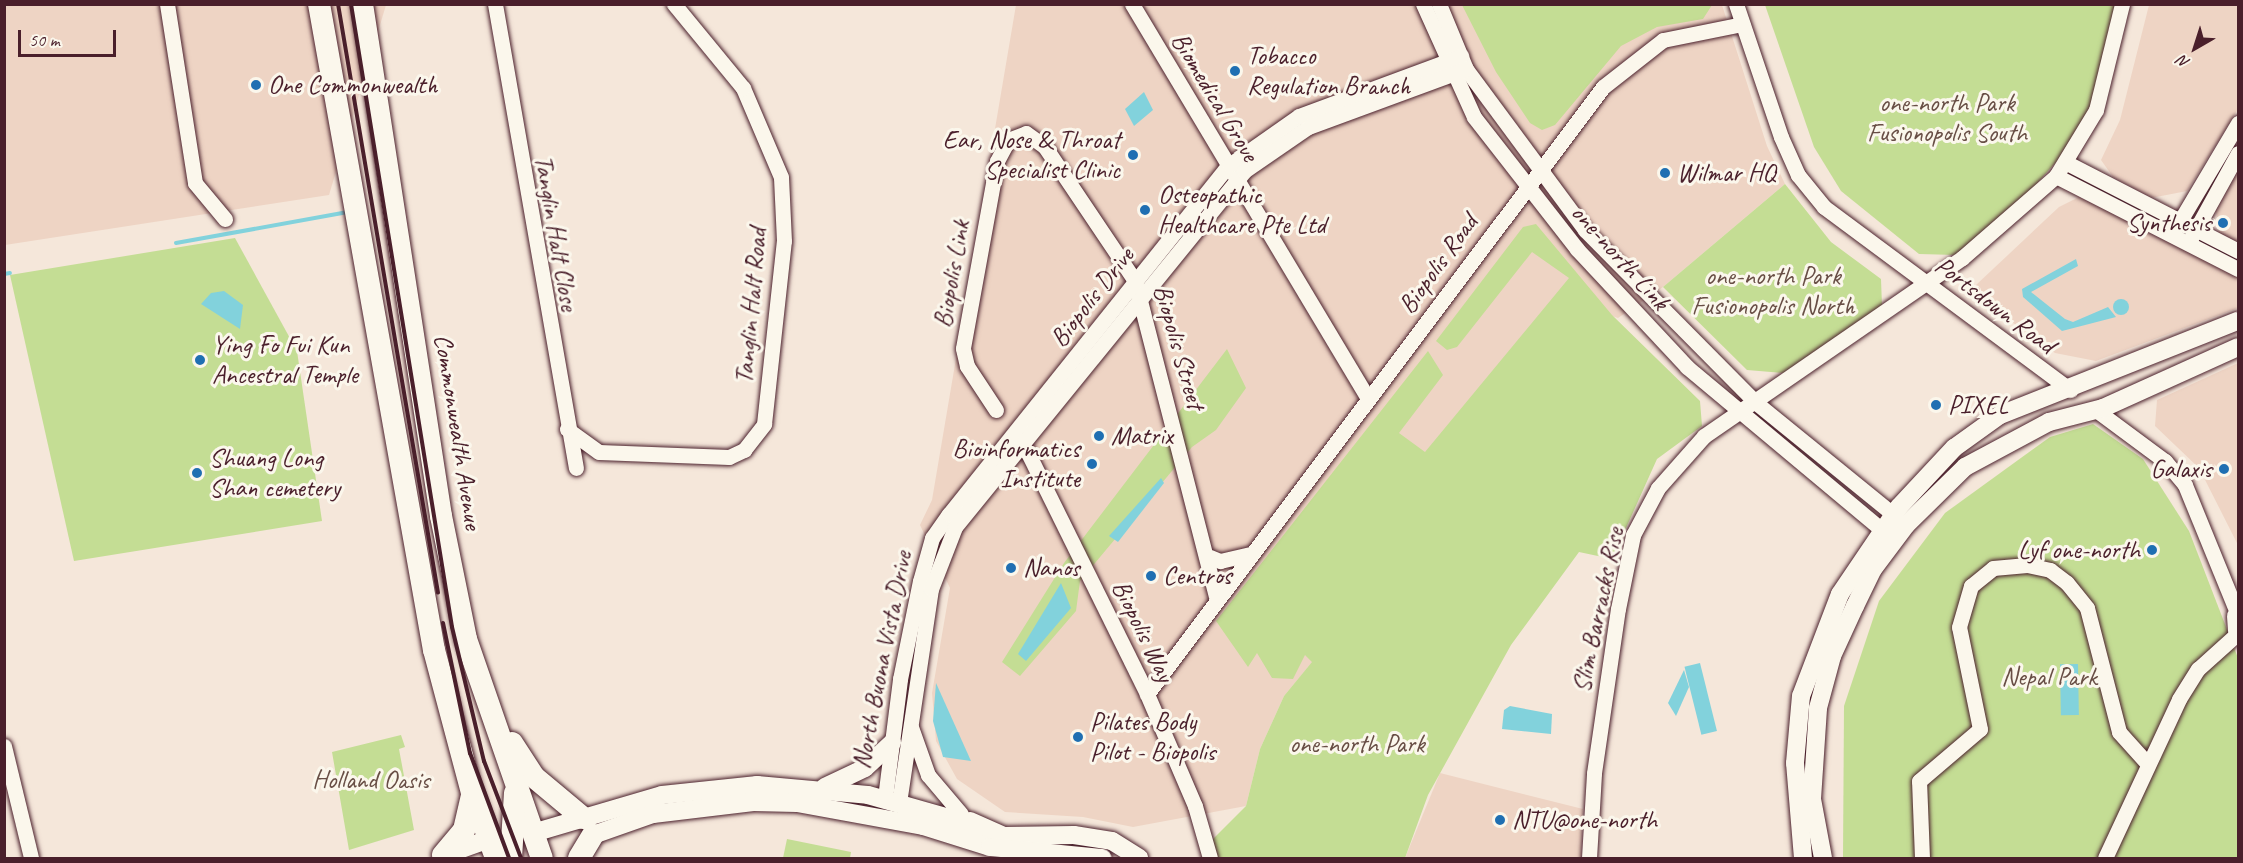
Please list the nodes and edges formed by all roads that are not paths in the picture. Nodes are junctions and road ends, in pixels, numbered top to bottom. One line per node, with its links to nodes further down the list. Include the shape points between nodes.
1 (167, 4): 22 (street, via 195,183)
2 (319, 4): 56 (main road, via 434,650)
3 (362, 4): 49 (main road, Commonwealth Avenue, via 441,516 466,639)
4 (495, 4): 38 (street, Tanglin Halt Close)
5 (674, 4): 38 (street, Tanglin Halt Road, via 742,88 781,177 784,241 764,424 744,450 729,457 599,453)
6 (1132, 4): 17 (street, Biomedical Grove)
7 (1423, 4): 12 (street, one-north Link)
8 (1439, 4): 12 (street, one-north Link)
9 (1736, 4): 11 (street, Portsdown Road)
10 (2122, 4): 16 (street, Slim Barracks Rise, via 2096,110)
11 (1742, 24): 18 (street, Biopolis Road, via 1647,47 1603,87); 28 (street, Portsdown Road, via 1798,175 1824,207)
12 (1457, 66): 17 (street, Biopolis Drive, via 1315,108); 18 (street, one-north Link); 20 (street, Biopolis Drive, via 1308,127); 21 (street, one-north Link, via 1480,126)
13 (2238, 123): 23 (street)
14 (1008, 140): 27 (street, Biopolis Street, via 1026,133 1044,147); 35 (street, Biopolis Link, via 997,161 963,348 968,366)
15 (2238, 153): 24 (street)
16 (2067, 163): 19 (street, Slim Barracks Rise); 23 (street)
17 (1229, 165): 20 (street, Biomedical Grove); 27 (street, Biopolis Drive)
18 (1539, 168): 21 (street, Biopolis Road); 34 (street, one-north Link, via 1585,230 1647,298)
19 (2056, 176): 23 (street); 28 (street, Slim Barracks Rise)
20 (1237, 180): 29 (street, Biopolis Drive); 33 (street, Biomedical Grove)
21 (1525, 186): 33 (street, Biopolis Road); 37 (street, one-north Link, via 1630,308)
22 (225, 219)
23 (2175, 230): 24 (street)
24 (2191, 238): 25 (street); 26 (street)
25 (2238, 251)
26 (2238, 269)
27 (1135, 281): 29 (street, Biopolis Street); 39 (street, Biopolis Drive)
28 (1926, 284): 32 (street, Portsdown Road); 34 (street, Slim Barracks Rise)
29 (1141, 301): 39 (street, Biopolis Drive); 43 (street, Biopolis Street)
30 (2238, 321): 32 (street)
31 (2238, 348): 36 (street)
32 (2070, 390): 36 (street, Portsdown Road); 41 (street, via 2000,415 1954,448)
33 (1368, 398): 42 (street, Biopolis Road)
34 (1755, 402): 37 (street, Slim Barracks Rise); 41 (street, one-north Link)
35 (996, 410)
36 (2096, 410): 41 (street, via 2049,422 1965,467); 45 (street, Portsdown Road, via 2164,461 2185,485 2222,567)
37 (1739, 412): 41 (street, one-north Link); 72 (street, Slim Barracks Rise, via 1674,463 1633,535 1607,669)
38 (567, 429): 40 (street, Tanglin Halt Close)
39 (1017, 440): 48 (street, Biopolis Way); 50 (street, North Buona Vista Drive, via 941,553); 51 (street, North Buona Vista Drive, via 932,538 910,623)
40 (576, 468)
41 (1894, 527): 73 (street, via 1840,594 1801,696 1795,763); 74 (street, via 1832,656 1818,708 1812,799)
42 (1250, 554): 43 (street, via 1220,561); 44 (street, Biopolis Road)
43 (1210, 557): 44 (street, Biopolis Street)
44 (1216, 596): 48 (street)
45 (2238, 624): 46 (street)
46 (2222, 648): 47 (street); 53 (street, via 2191,679)
47 (2238, 650)
48 (1147, 694): 71 (street, Biopolis Way, via 1195,806)
49 (492, 714): 54 (main road, Commonwealth Avenue); 61 (main road, via 534,777)
50 (910, 724): 58 (street, North Buona Vista Drive); 59 (street, North Buona Vista Drive, via 928,775)
51 (892, 743): 55 (street, via 865,768); 58 (street, North Buona Vista Drive)
52 (4, 746): 65 (street)
53 (2146, 762): 75 (street, via 2118,732 2087,608 2067,583 2050,570 2027,565 1993,568 1971,586 1959,627 1980,729 1919,781); 76 (street)
54 (516, 780): 62 (main road, Commonwealth Avenue); 63 (main road)
55 (825, 787): 57 (street); 58 (street)
56 (472, 793): 63 (main road); 64 (main road, via 464,831)
57 (712, 796): 58 (street, via 846,810); 61 (street)
58 (885, 810): 60 (street, North Buona Vista Drive); 69 (street, via 990,847)
59 (961, 814): 60 (street, North Buona Vista Drive)
60 (980, 826): 70 (street, North Buona Vista Drive, via 1004,836 1074,835 1112,842)
61 (588, 827): 62 (street); 68 (main road)
62 (533, 833): 63 (main road); 67 (main road, Commonwealth Avenue)
63 (498, 853): 64 (street); 66 (main road)
64 (439, 857)
65 (31, 858)
66 (535, 858)
67 (542, 858)
68 (579, 858)
69 (1102, 858)
70 (1139, 858)
71 (1210, 858)
72 (1589, 858)
73 (1803, 858)
74 (1823, 858)
75 (1922, 858)
76 (2105, 858)

